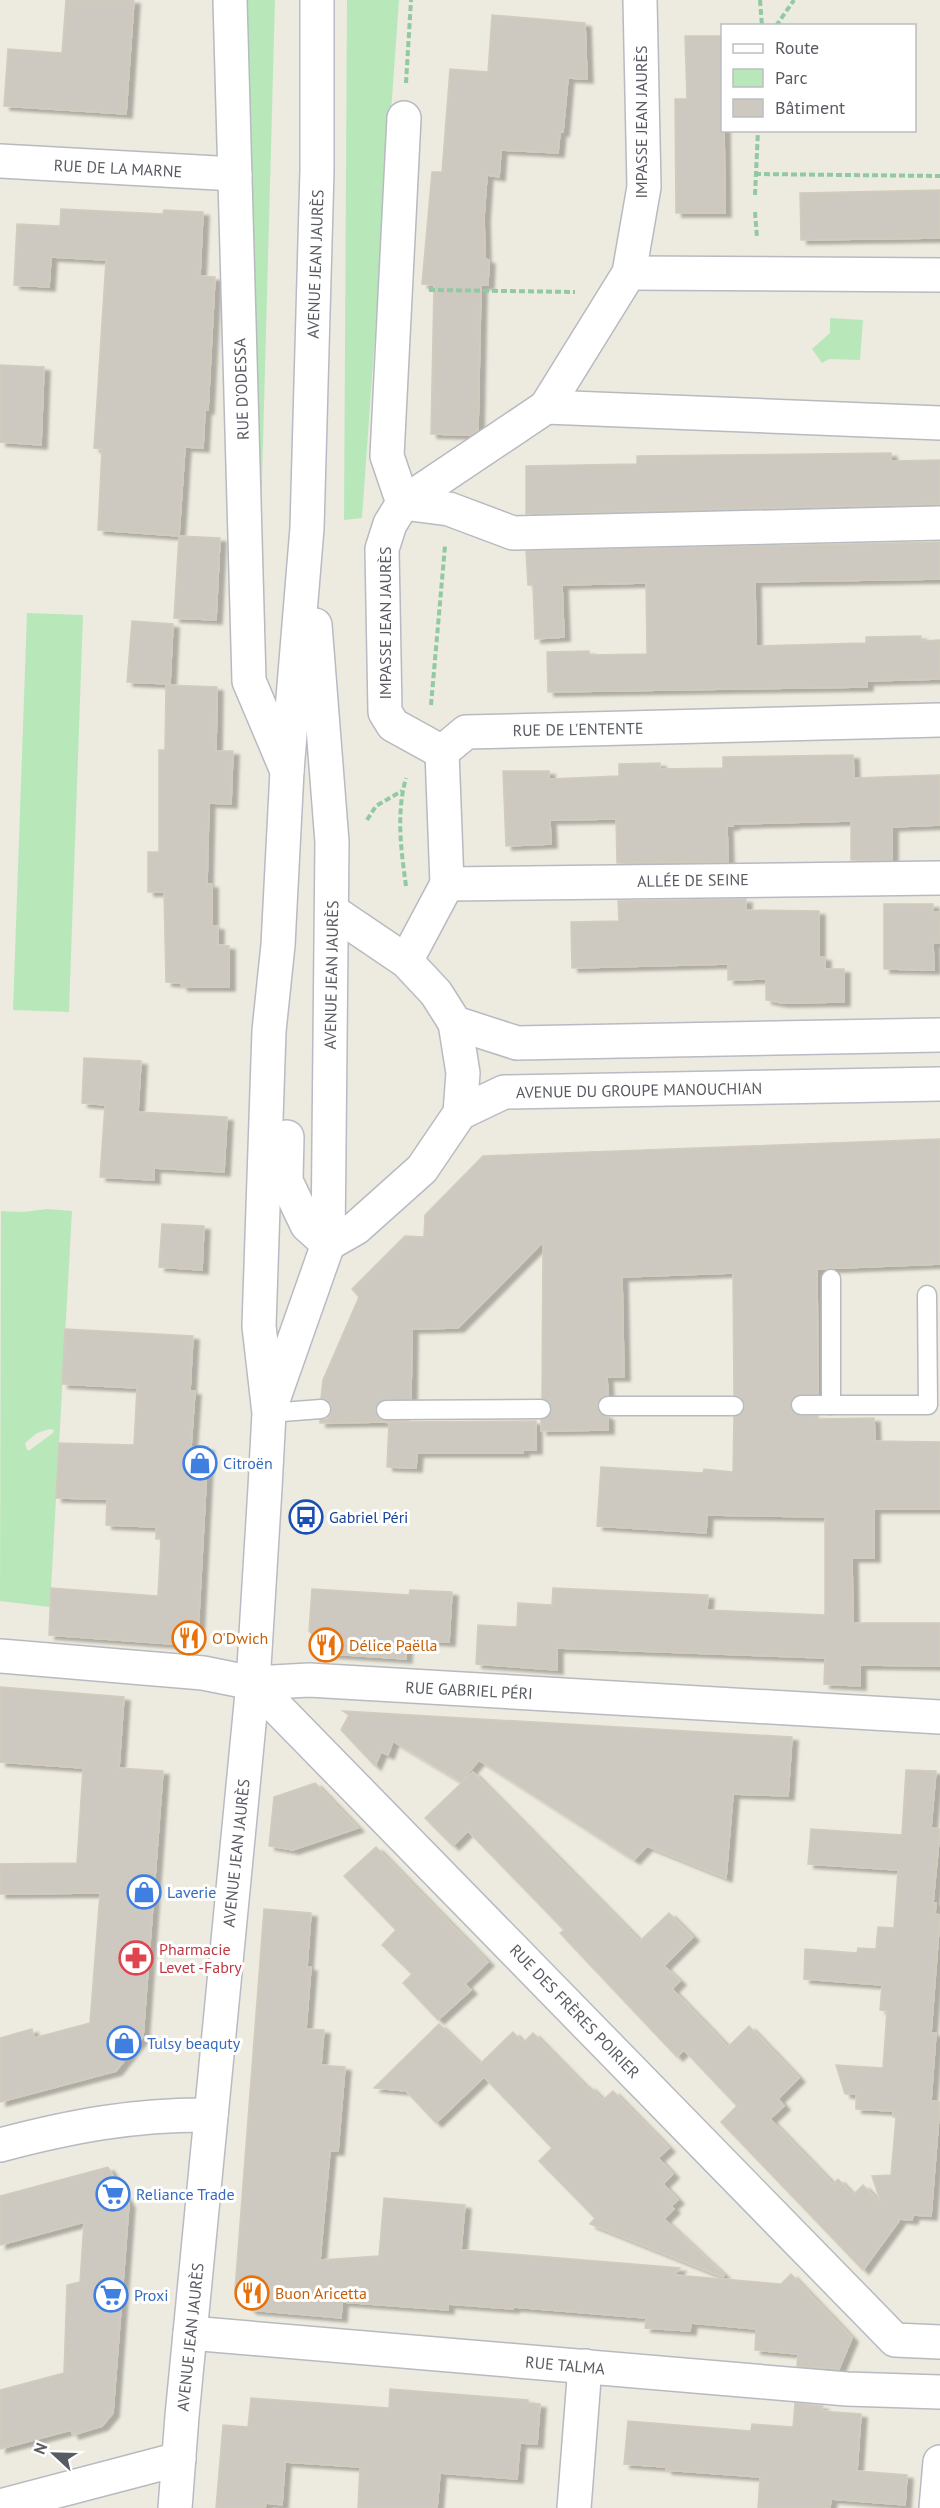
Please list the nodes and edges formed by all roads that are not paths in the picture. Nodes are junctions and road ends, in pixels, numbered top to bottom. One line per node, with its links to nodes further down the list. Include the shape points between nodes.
1 (230, 0): 6 (street, RUE D'ODESSA)
2 (317, 0): 13 (street, AVENUE JEAN JAURÈS, via 317,170)
3 (640, 0): 7 (street, IMPASSE JEAN JAURÈS, via 644,187)
4 (404, 118): 11 (street, via 387,456)
5 (0, 161): 6 (street, RUE DE LA MARNE)
6 (235, 174): 16 (street, RUE D'ODESSA, via 249,681)
7 (629, 273): 8 (street); 9 (street, IMPASSE JEAN JAURÈS)
8 (940, 275)
9 (546, 407): 10 (street); 11 (street, IMPASSE JEAN JAURÈS)
10 (940, 423)
11 (403, 503): 12 (street, via 449,509 513,533); 15 (street, IMPASSE JEAN JAURÈS, via 390,524 382,549 385,712 393,725)
12 (940, 523)
13 (307, 528): 16 (street, AVENUE JEAN JAURÈS); 19 (street, AVENUE JEAN JAURÈS, via 332,842)
14 (940, 720): 15 (street, RUE DE L'ENTENTE, via 466,732)
15 (429, 745): 18 (street)
16 (286, 771): 20 (street, AVENUE JEAN JAURÈS)
17 (940, 878): 18 (street, ALLÉE DE SEINE)
18 (447, 884): 21 (street)
19 (332, 911): 20 (street); 21 (street); 27 (street, AVENUE JEAN JAURÈS)
20 (278, 945): 23 (street, AVENUE JEAN JAURÈS)
21 (406, 961): 22 (street, via 436,993)
22 (455, 1023): 24 (street, via 517,1043); 26 (street, via 463,1073)
23 (269, 1031): 27 (street, via 288,1080 286,1181 307,1225); 37 (street, AVENUE JEAN JAURÈS, via 259,1326)
24 (940, 1035)
25 (940, 1084): 26 (street, AVENUE DU GROUPE MANOUCHIAN, via 504,1092)
26 (460, 1113): 27 (street, via 422,1169 356,1228)
27 (328, 1244): 37 (street, AVENUE JEAN JAURÈS)
28 (831, 1279): 31 (lane)
29 (927, 1295): 31 (lane, via 928,1405)
30 (801, 1405): 31 (lane)
31 (831, 1405)
32 (608, 1406): 33 (lane)
33 (734, 1406)
34 (321, 1408): 37 (lane)
35 (542, 1409): 36 (lane)
36 (386, 1410)
37 (268, 1413): 39 (street, AVENUE JEAN JAURÈS)
38 (0, 1656): 39 (street, RUE GABRIEL PÉRI, via 203,1673)
39 (253, 1683): 40 (street, RUE GABRIEL PÉRI, via 309,1680); 41 (street, AVENUE JEAN JAURÈS); 44 (street, RUE DES FRÈRES POIRIER)
40 (940, 1717)
41 (211, 2115): 42 (street, via 163,2114 109,2120); 43 (street, AVENUE JEAN JAURÈS)
42 (0, 2145)
43 (190, 2333): 46 (street, RUE TALMA); 49 (street, AVENUE JEAN JAURÈS)
44 (895, 2340): 45 (street); 47 (street)
45 (940, 2342)
46 (585, 2366): 47 (street, RUE TALMA); 53 (street)
47 (870, 2390): 48 (street, RUE TALMA)
48 (940, 2392)
49 (179, 2459): 51 (street); 52 (street, AVENUE JEAN JAURÈS)
50 (940, 2462): 54 (street)
51 (0, 2506)
52 (175, 2508)
53 (574, 2508)
54 (936, 2508)

